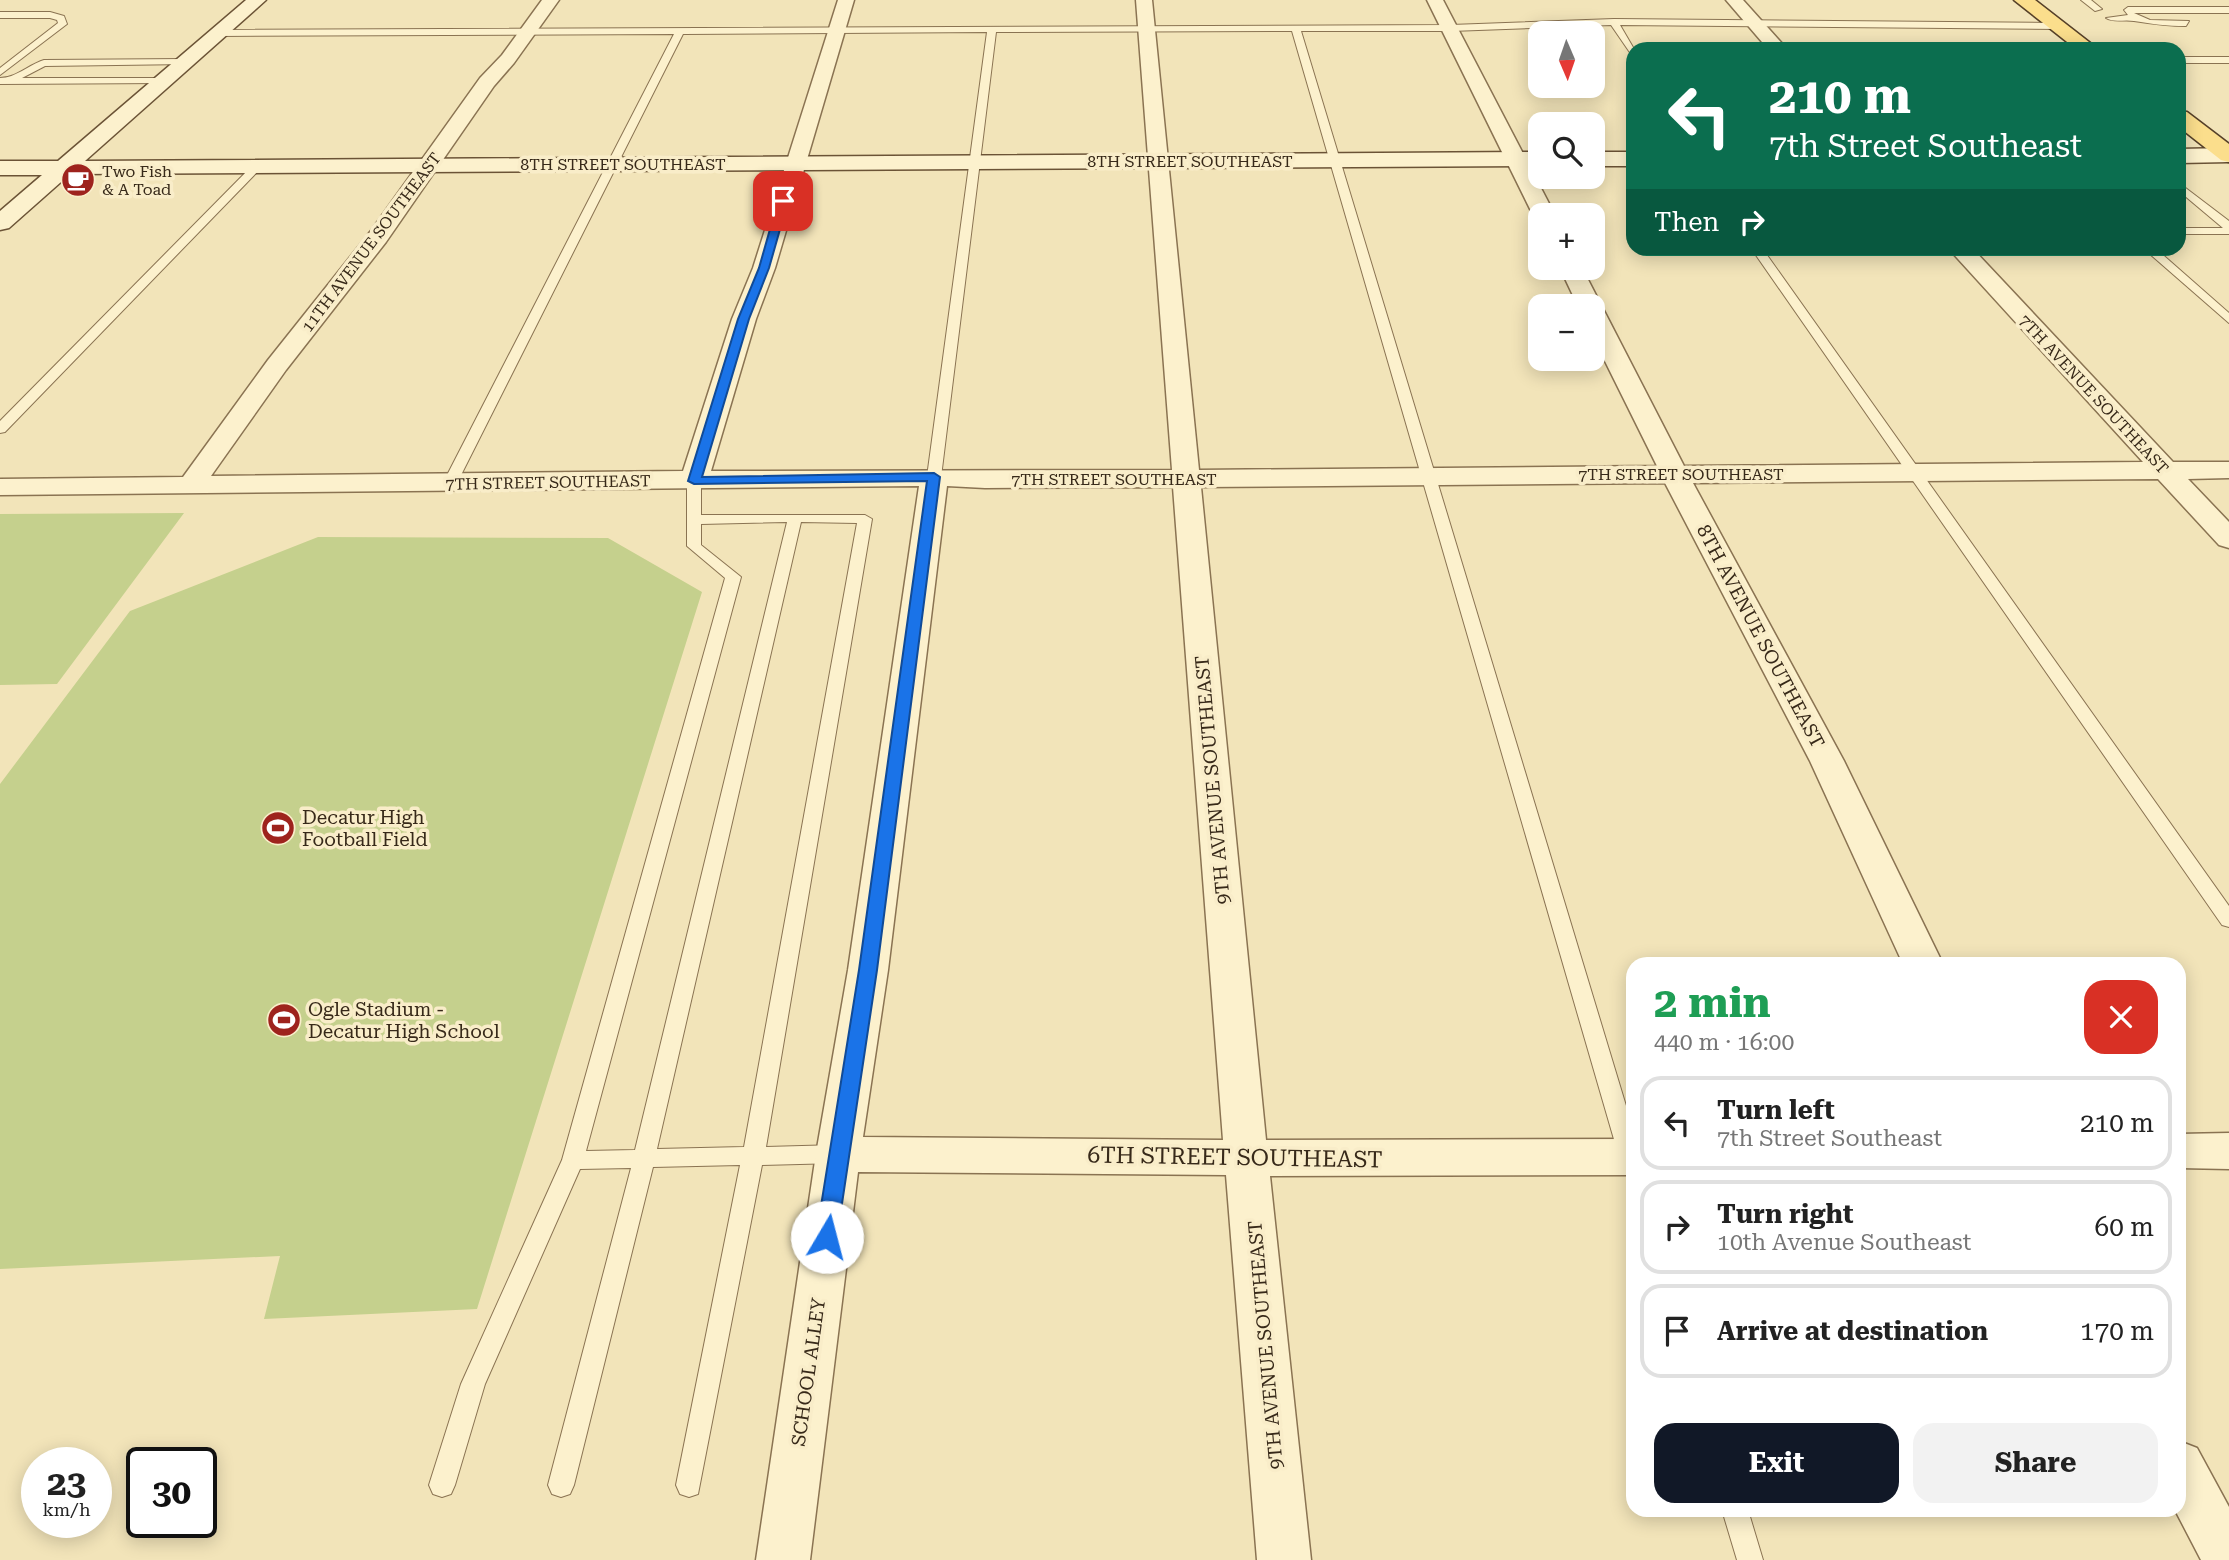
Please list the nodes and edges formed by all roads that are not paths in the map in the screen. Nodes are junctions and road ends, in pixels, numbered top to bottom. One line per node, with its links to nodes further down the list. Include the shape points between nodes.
1 (257, 0): 24 (street)
2 (551, 0): 23 (street, 11TH AVENUE SOUTHEAST)
3 (846, 0): 22 (street)
4 (1436, 0): 17 (street)
5 (1734, 0): 15 (street)
6 (2023, 0): 16 (main road)
7 (2085, 0): 9 (lane)
8 (2229, 10): 12 (lane, via 2128,10)
9 (2104, 14): 12 (lane); 20 (lane, via 2127,28)
10 (0, 15): 31 (lane, via 50,15 61,18 63,24)
11 (1145, 15): 18 (lane); 19 (lane); 43 (street, 9TH AVENUE SOUTHEAST)
12 (2134, 18): 14 (lane, via 2149,23)
13 (1615, 22): 15 (lane); 17 (lane); 25 (lane)
14 (2186, 23)
15 (1756, 24): 16 (lane); 26 (street)
16 (2058, 26): 27 (main road)
17 (1451, 28): 18 (lane); 38 (street)
18 (1296, 29): 42 (lane)
19 (992, 30): 22 (lane); 44 (lane)
20 (2158, 30)
21 (680, 31): 22 (lane); 23 (lane); 47 (lane)
22 (836, 31): 45 (street)
23 (528, 32): 24 (lane); 46 (street, 11TH AVENUE SOUTHEAST)
24 (218, 33): 30 (street)
25 (1626, 42)
26 (1772, 42)
27 (2079, 42)
28 (2186, 60): 29 (lane)
29 (2229, 60)
30 (185, 62): 32 (street); 34 (lane, via 44,63)
31 (0, 72)
32 (164, 80): 34 (lane); 49 (street)
33 (0, 81): 34 (lane)
34 (12, 81)
35 (2186, 122): 36 (main road)
36 (2229, 155): 37 (street)
37 (2186, 156)
38 (1515, 159): 39 (street, 8TH STREET SOUTHEAST); 42 (street, 8TH STREET SOUTHEAST); 52 (street)
39 (1528, 159)
40 (1605, 159): 41 (street)
41 (1626, 159)
42 (1335, 160): 43 (street, 8TH STREET SOUTHEAST); 66 (lane)
43 (1159, 161): 44 (street, 8TH STREET SOUTHEAST); 68 (street, 9TH AVENUE SOUTHEAST)
44 (975, 162): 45 (street, 8TH STREET SOUTHEAST); 67 (lane)
45 (796, 163): 47 (street, 8TH STREET SOUTHEAST); 69 (street)
46 (430, 165): 47 (street, 8TH STREET SOUTHEAST); 48 (street, 8TH STREET SOUTHEAST); 71 (street, 11TH AVENUE SOUTHEAST)
47 (611, 165): 70 (lane)
48 (258, 166): 49 (street, 8TH STREET SOUTHEAST); 61 (lane)
49 (64, 167): 50 (street, 8TH STREET SOUTHEAST); 53 (street)
50 (0, 168)
51 (2186, 192): 54 (lane)
52 (1538, 203)
53 (0, 223)
54 (2229, 229): 55 (lane)
55 (2186, 231)
56 (1762, 256): 64 (lane)
57 (1966, 256): 63 (street, 7TH AVENUE SOUTHEAST)
58 (2157, 256): 59 (lane)
59 (2229, 319)
60 (1605, 334): 65 (street, 8TH AVENUE SOUTHEAST)
61 (0, 429)
62 (2229, 470): 63 (street, 7TH STREET SOUTHEAST)
63 (2166, 471): 64 (street, 7TH STREET SOUTHEAST); 75 (street, 7TH AVENUE SOUTHEAST)
64 (1913, 472): 65 (street, 7TH STREET SOUTHEAST); 76 (lane)
65 (1674, 473): 66 (street, 7TH STREET SOUTHEAST); 77 (street, 8TH AVENUE SOUTHEAST, via 1827,761)
66 (1429, 476): 68 (street, 7TH STREET SOUTHEAST); 78 (lane)
67 (934, 477): 68 (street, 7TH STREET SOUTHEAST); 69 (street, 7TH STREET SOUTHEAST); 81 (street, SCHOOL ALLEY, via 868,970)
68 (1185, 479): 83 (street, 9TH AVENUE SOUTHEAST)
69 (694, 481): 70 (street, 7TH STREET SOUTHEAST); 74 (lane)
70 (450, 483): 71 (street, 7TH STREET SOUTHEAST)
71 (191, 485): 72 (street, 7TH STREET SOUTHEAST)
72 (0, 487)
73 (795, 518): 74 (lane); 82 (lane, via 865,519); 84 (lane)
74 (692, 520): 86 (lane, via 694,546 733,577)
75 (2229, 540)
76 (2229, 919)
77 (1920, 957)
78 (1626, 1139)
79 (2186, 1151): 80 (street)
80 (2229, 1151)
81 (838, 1154): 82 (lane); 83 (street, 6TH STREET SOUTHEAST); 92 (street, SCHOOL ALLEY)
82 (753, 1156): 84 (lane); 90 (lane)
83 (1247, 1157): 85 (street, 6TH STREET SOUTHEAST); 93 (street, 9TH AVENUE SOUTHEAST)
84 (644, 1159): 86 (lane); 89 (lane)
85 (1626, 1159)
86 (573, 1160): 88 (lane, via 473,1384)
87 (2186, 1478): 95 (street)
88 (442, 1485)
89 (561, 1485)
90 (688, 1485)
91 (1737, 1517): 94 (lane)
92 (783, 1560)
93 (1284, 1560)
94 (1750, 1560)
95 (2229, 1560)

